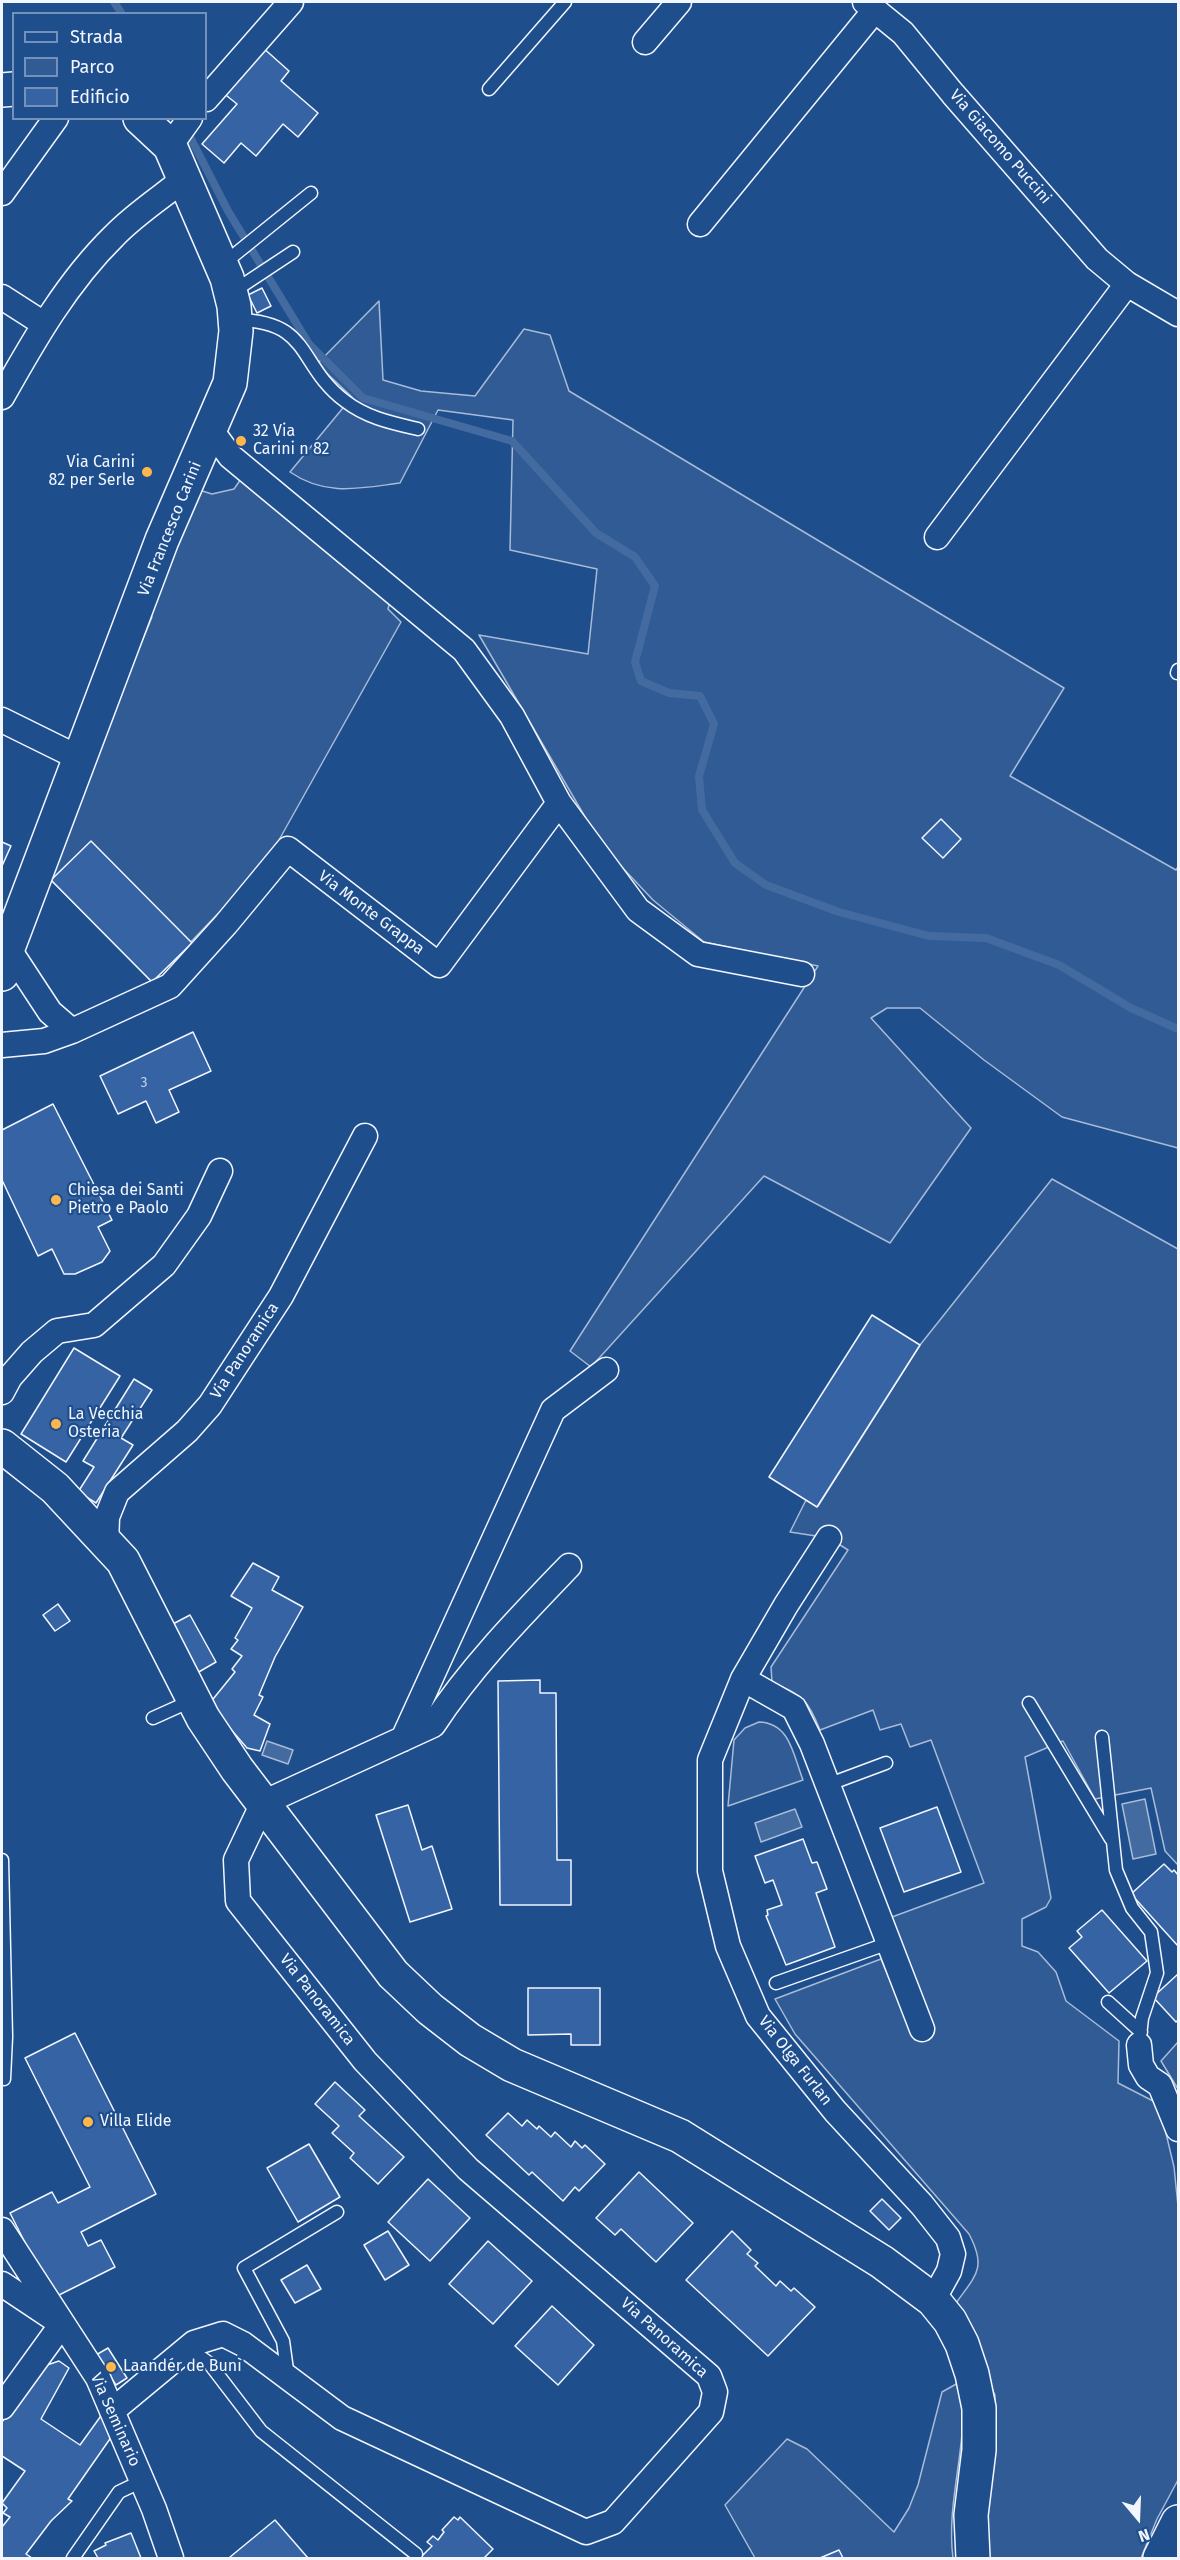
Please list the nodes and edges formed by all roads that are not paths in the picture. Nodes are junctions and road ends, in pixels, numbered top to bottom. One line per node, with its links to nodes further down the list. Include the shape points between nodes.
1 (291, 2): 7 (street)
2 (565, 2): 6 (lane)
3 (679, 2): 5 (street)
4 (869, 6): 15 (street, Via Giacomo Puccini); 18 (street, Via Giacomo Puccini, via 903,33 1097,259)
5 (645, 42)
6 (489, 89)
7 (207, 98)
8 (55, 120): 13 (street)
9 (143, 120): 11 (street, Via Francesco Carini)
10 (188, 120): 11 (street)
11 (172, 142): 12 (street, Via Francesco Carini)
12 (185, 178): 17 (street, Via Francesco Carini); 21 (street, via 114,235)
13 (2, 193)
14 (311, 193): 17 (lane, via 257,237)
15 (700, 224)
16 (293, 252): 17 (lane, via 273,266)
17 (234, 283): 23 (lane, via 255,320 275,324 295,338 315,370 343,400 364,414); 24 (street, Via Francesco Carini, via 230,383)
18 (1127, 284): 20 (street, Via Giacomo Puccini); 25 (street)
19 (2, 297): 21 (street)
20 (1179, 314)
21 (44, 324): 22 (street)
22 (2, 397)
23 (418, 429)
24 (211, 430): 27 (street, Via Francesco Carini, via 162,540); 28 (street, via 230,456 464,650 512,716)
25 (937, 537)
26 (2, 720): 27 (street)
27 (81, 759): 29 (street, Via Francesco Carini)
28 (559, 803): 30 (street, via 639,910 698,954); 31 (street, Via Monte Grappa, via 439,965 288,849 170,986)
29 (5, 961): 31 (street)
30 (802, 974)
31 (72, 1031): 32 (street, via 44,1041)
32 (2, 1045)
33 (365, 1136): 39 (street, Via Panoramica, via 281,1296 210,1405 188,1431 117,1492 107,1517)
34 (220, 1171): 36 (street, via 199,1216 164,1265 94,1325 57,1331 32,1352)
35 (606, 1370): 46 (street, via 553,1410)
36 (2, 1392)
37 (2, 1446): 39 (street, via 55,1488)
38 (829, 1538): 41 (street, Via Olga Furlan)
39 (106, 1545): 42 (street, via 123,1561)
40 (569, 1566): 46 (street, via 513,1624 448,1701 433,1725)
41 (743, 1679): 48 (street, via 794,1708); 62 (street, Via Olga Furlan, via 710,1760 710,1871 728,1946 758,2016 835,2111 948,2238 953,2254 949,2271)
42 (194, 1700): 44 (lane); 49 (street)
43 (1029, 1703): 50 (lane)
44 (153, 1718)
45 (1102, 1737): 50 (lane)
46 (403, 1739): 49 (street)
47 (886, 1763): 48 (lane)
48 (827, 1785): 52 (street)
49 (263, 1803): 62 (street, via 393,1974 470,2040 512,2065 680,2136 882,2262); 65 (street, Via Panoramica, via 236,1860 238,1901 365,2061 468,2169 709,2376 715,2392 711,2412 626,2508 613,2522 585,2532 342,2418)
50 (1113, 1843): 56 (lane, via 1116,1870 1132,1908 1151,1932 1157,1973 1142,2018)
51 (2, 1860): 57 (lane)
52 (889, 1943): 53 (lane); 55 (street)
53 (776, 1983)
54 (1108, 2002): 56 (lane)
55 (922, 2029)
56 (1140, 2038): 58 (street, via 1142,2066 1148,2077 1160,2085)
57 (4, 2079)
58 (1179, 2129)
59 (337, 2212): 65 (lane, via 244,2268 283,2341)
60 (2, 2230): 63 (street, Via Seminario)
61 (2, 2284): 63 (street)
62 (933, 2300): 73 (street, via 962,2344 979,2408 979,2450 971,2515)
63 (62, 2324): 66 (street); 67 (street, Via Seminario, via 98,2378)
64 (188, 2348): 65 (street, Via Panoramica, via 223,2334); 67 (street, Via Panoramica); 70 (lane, via 209,2363 261,2431)
65 (288, 2378)
66 (2, 2406)
67 (112, 2411): 68 (street, Via Seminario)
68 (142, 2481): 71 (lane, via 119,2492); 72 (street, Via Seminario)
69 (1179, 2522): 74 (street)
70 (416, 2554)
71 (73, 2559)
72 (171, 2559)
73 (973, 2559)
74 (1160, 2559)

